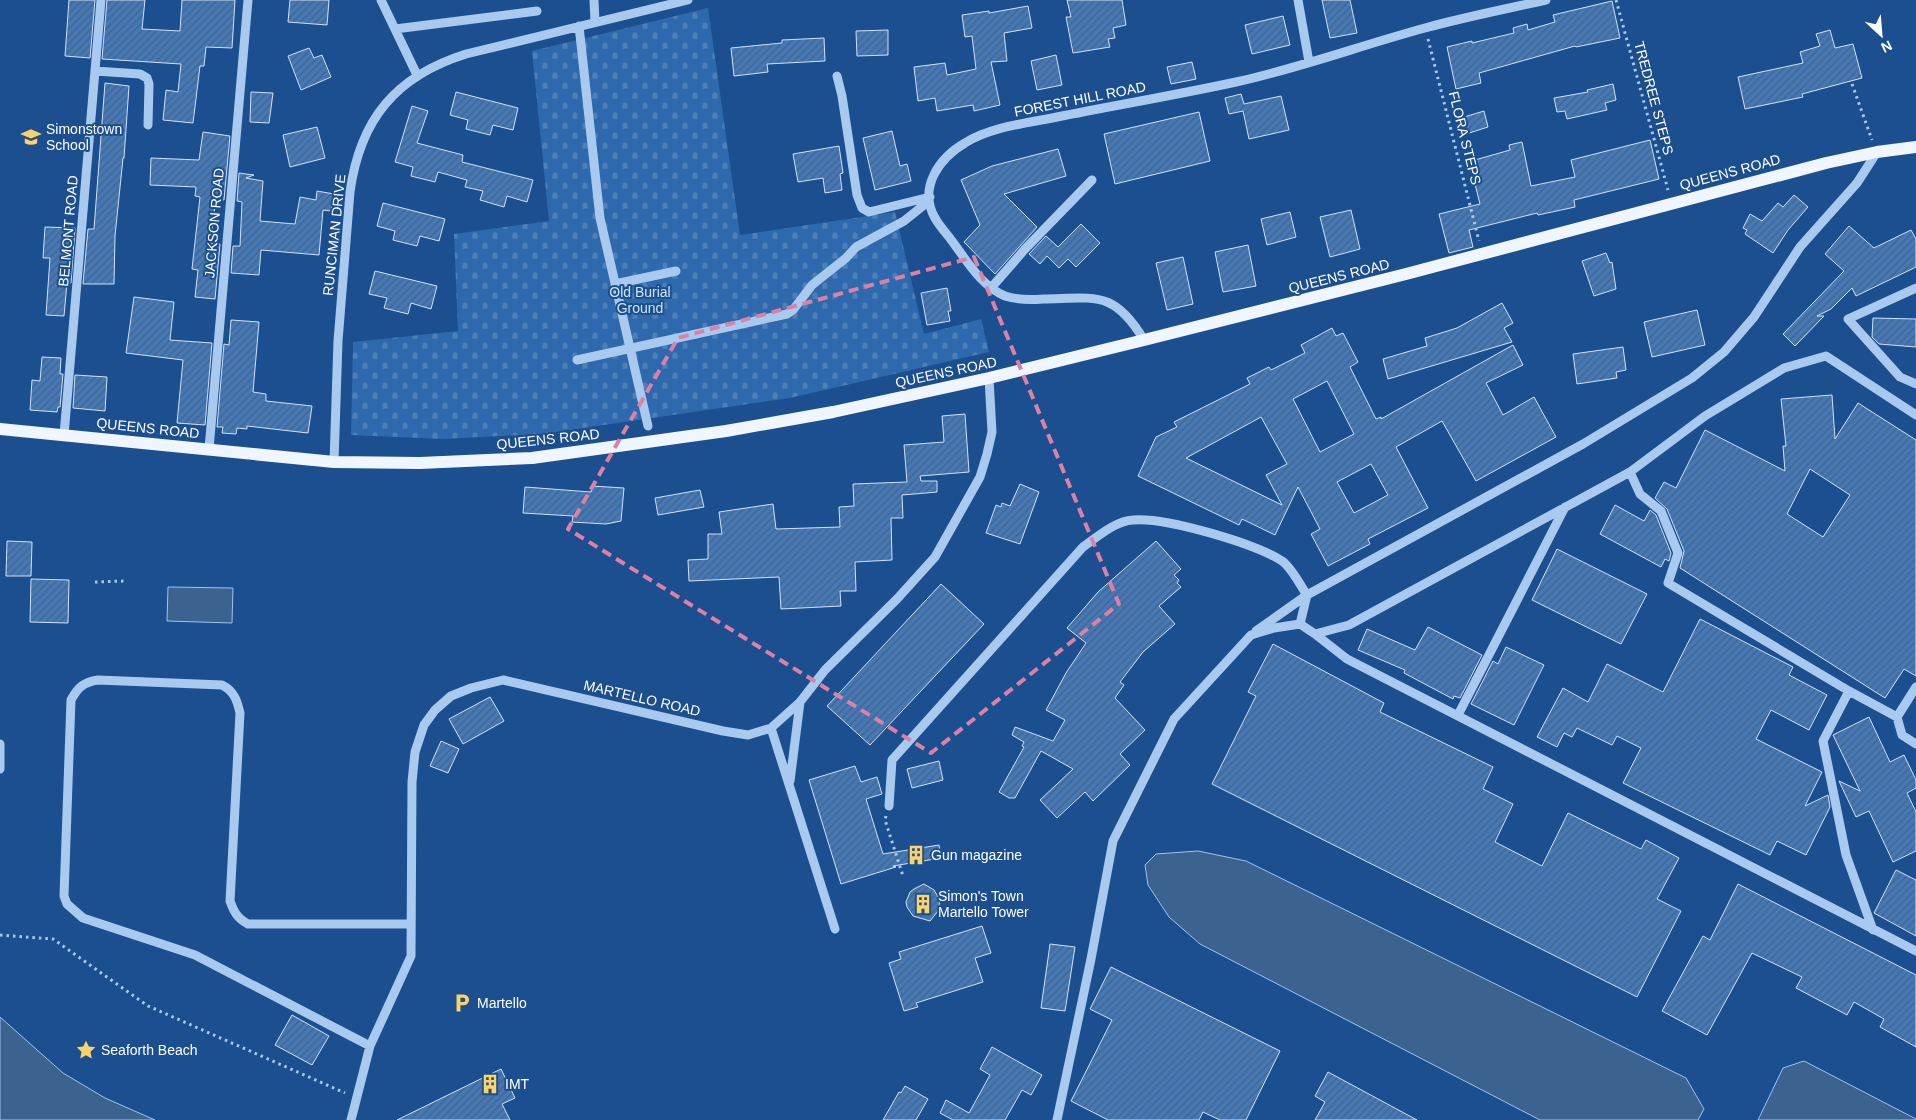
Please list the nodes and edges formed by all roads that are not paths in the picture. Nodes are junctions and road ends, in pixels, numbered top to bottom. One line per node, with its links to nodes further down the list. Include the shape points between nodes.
1 (101, 0): 13 (street, BELMONT ROAD)
2 (248, 0): 34 (street, JACKSON ROAD)
3 (381, 0): 11 (street)
4 (594, 0): 9 (street)
5 (688, 0): 9 (street, RUNCIMAN DRIVE)
6 (1298, 0): 12 (street)
7 (1546, 0): 12 (street, FOREST HILL ROAD, via 1426,28)
8 (537, 12): 11 (street)
9 (595, 22): 10 (street, RUNCIMAN DRIVE)
10 (579, 26): 14 (street, RUNCIMAN DRIVE, via 466,54 443,61); 22 (street, via 600,218)
11 (395, 29): 14 (street)
12 (1309, 62): 20 (street, FOREST HILL ROAD, via 1238,82 1009,127 967,141 946,156 937,168 931,182)
13 (95, 70): 16 (street, via 140,74 147,78 150,84); 33 (street, BELMONT ROAD)
14 (417, 75): 35 (street, RUNCIMAN DRIVE, via 392,96 371,124 353,172 344,250)
15 (837, 76): 20 (street, via 862,208 866,212 876,211)
16 (148, 125)
17 (1916, 147): 18 (main road, QUEENS ROAD)
18 (1877, 152): 25 (main road, QUEENS ROAD); 38 (street, via 1857,183 1800,247 1754,317 1724,352 1692,378 1584,444)
19 (1092, 180): 23 (street)
20 (930, 199): 23 (street, via 936,220); 26 (street, via 904,221 856,247 812,285 791,312)
21 (676, 270): 22 (street)
22 (615, 284): 26 (street)
23 (990, 288): 25 (street, via 1027,300 1083,298 1106,301 1133,320)
24 (1916, 288): 29 (street, via 1848,319 1900,377)
25 (1144, 340): 28 (main road, QUEENS ROAD)
26 (630, 348): 27 (street); 31 (street)
27 (577, 360)
28 (989, 378): 35 (main road, QUEENS ROAD, via 833,412 580,452 464,462); 44 (street, MARTELLO ROAD, via 992,432 987,454 980,477 935,557 825,670)
29 (1916, 384)
30 (1916, 415): 36 (street, via 1826,356 1784,368 1705,416)
31 (648, 426)
32 (0, 429): 33 (main road, QUEENS ROAD)
33 (64, 435): 34 (main road, QUEENS ROAD)
34 (209, 449): 35 (main road, QUEENS ROAD)
35 (334, 462)
36 (1630, 472): 37 (street); 43 (street, via 1640,494 1661,511 1678,553 1668,583)
37 (1565, 507): 40 (street, via 1349,625); 45 (street)
38 (1307, 594): 39 (street); 41 (street); 52 (street, via 1284,562 1263,551 1170,522 1132,520 1111,528 1083,547 892,760)
39 (1300, 624): 40 (street); 41 (street)
40 (1315, 634): 45 (street, via 1347,659)
41 (1251, 635): 59 (street, via 1174,719 1113,840)
42 (1916, 687): 46 (street)
43 (1849, 691): 46 (street); 55 (street, via 1823,741 1846,855)
44 (800, 702): 47 (street, MARTELLO ROAD); 51 (street)
45 (1458, 716): 55 (street)
46 (1897, 717): 49 (street, via 1902,735)
47 (771, 728): 51 (street); 53 (street, MARTELLO ROAD, via 748,735 723,731 503,680 451,696 424,725 415,752)
48 (0, 744): 50 (street)
49 (1916, 744)
50 (0, 769)
51 (789, 785): 54 (street)
52 (889, 806)
53 (411, 924): 57 (street, MARTELLO ROAD, via 411,956); 57 (street, via 248,924 241,920 234,913 230,901 240,713 237,700 222,685 98,680 86,682 76,690 71,700 64,896 67,904 83,918 195,955)
54 (835, 929)
55 (1873, 930): 56 (street)
56 (1916, 951)
57 (370, 1046): 58 (street, MARTELLO ROAD)
58 (351, 1120)
59 (1057, 1120)

